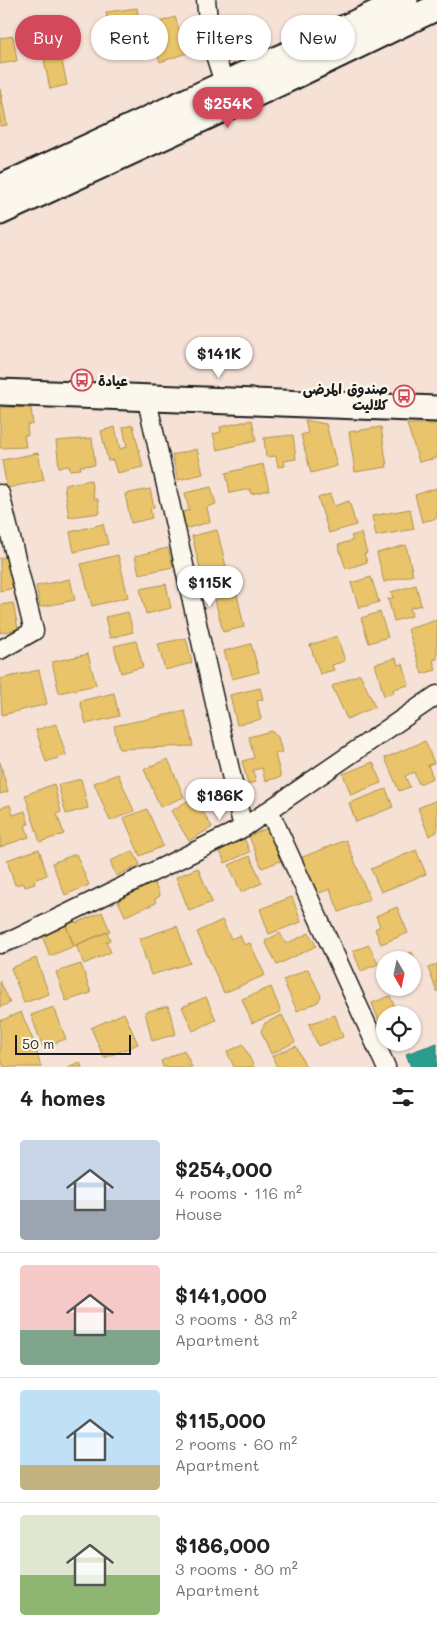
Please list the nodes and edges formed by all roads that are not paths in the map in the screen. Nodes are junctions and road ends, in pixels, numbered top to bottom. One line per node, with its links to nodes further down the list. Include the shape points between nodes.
1 (206, 0): 4 (street, via 210,39)
2 (405, 0): 4 (street)
3 (437, 7): 6 (street)
4 (224, 84): 5 (street)
5 (0, 188)
6 (0, 212)
7 (0, 392): 8 (street)
8 (146, 396): 9 (street); 14 (street)
9 (437, 409)
10 (0, 494): 11 (street, via 34,630)
11 (0, 650)
12 (437, 695): 13 (street)
13 (269, 810): 14 (street); 16 (street)
14 (243, 828): 15 (street)
15 (0, 944)
16 (386, 1067)

